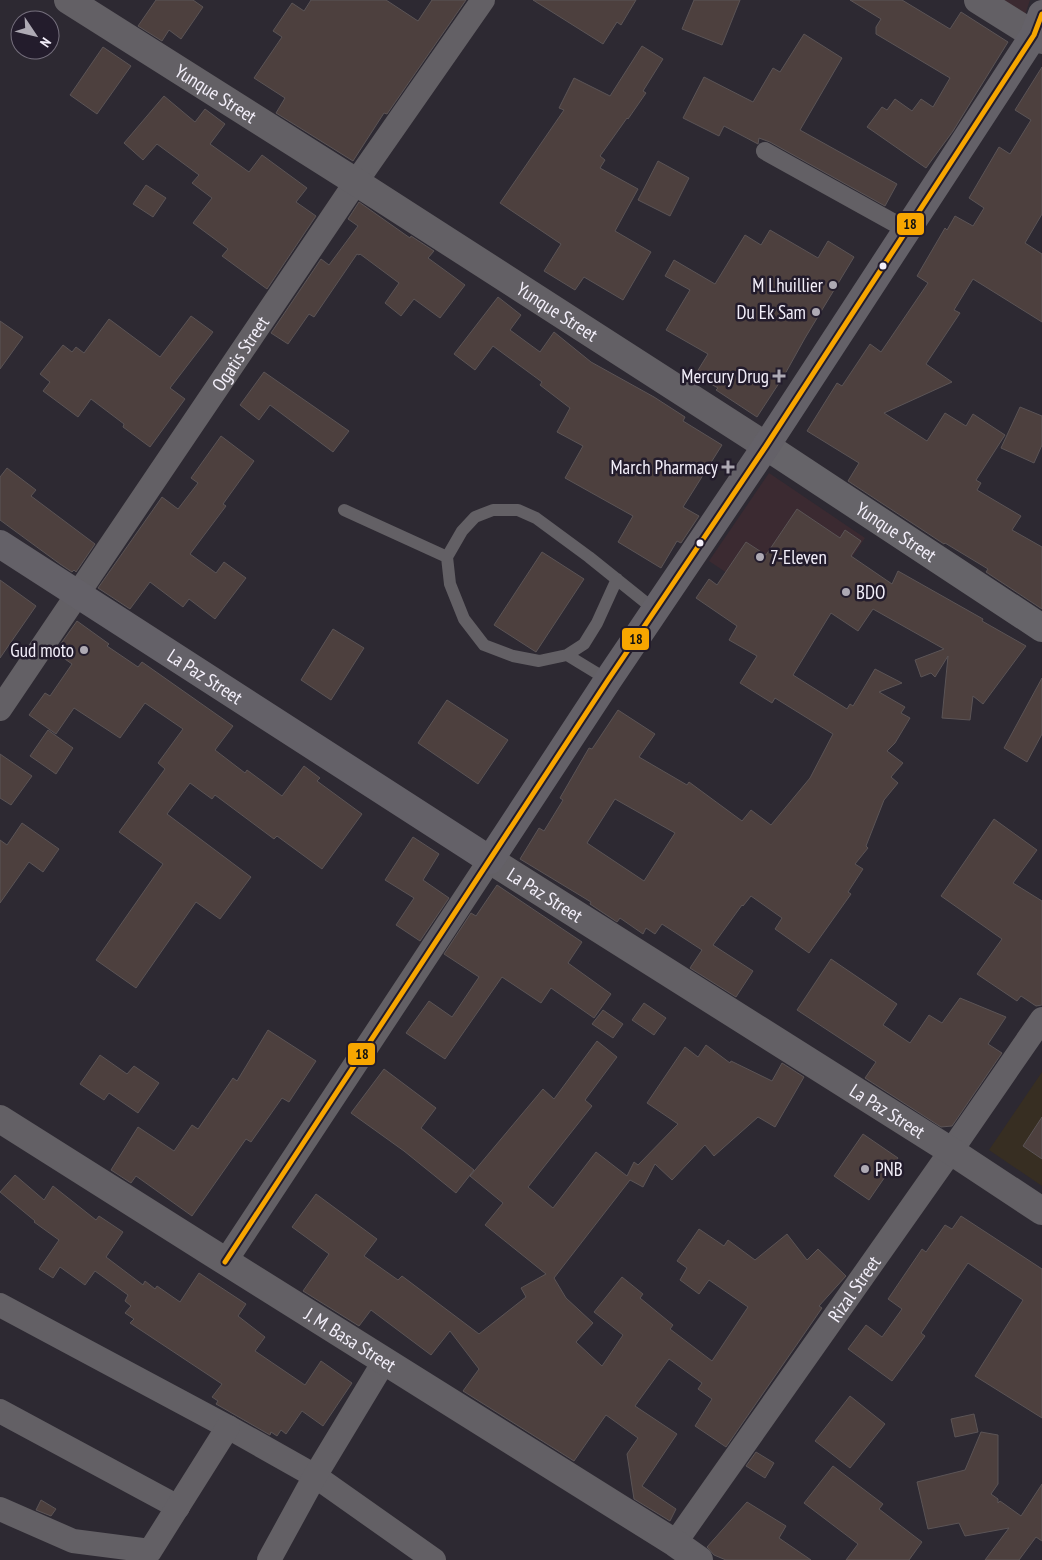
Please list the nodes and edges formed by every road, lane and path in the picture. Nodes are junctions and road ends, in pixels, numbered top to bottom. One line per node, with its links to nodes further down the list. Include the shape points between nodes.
1 (68, 0): 6 (street, Yunque Street)
2 (483, 0): 6 (street, Ogatis Street)
3 (978, 0): 4 (street)
4 (1040, 30): 7 (main road)
5 (765, 151): 7 (street)
6 (356, 182): 8 (street, Yunque Street); 13 (street, Ogatis Street)
7 (907, 230): 8 (main road)
8 (766, 446): 14 (main road); 15 (main road, Yunque Street)
9 (344, 510): 11 (lane)
10 (0, 544): 13 (main road, La Paz Street)
11 (447, 558): 12 (lane, via 475,517 493,510 518,510 536,518); 16 (lane, via 450,584 464,619 484,645 539,661)
12 (617, 579): 14 (lane); 16 (lane, via 584,644)
13 (77, 594): 18 (street, Ogatis Street); 19 (main road, La Paz Street)
14 (655, 610): 17 (main road)
15 (1042, 628)
16 (567, 655): 17 (lane)
17 (608, 680): 19 (main road)
18 (0, 708)
19 (490, 860): 22 (street, La Paz Street); 24 (street)
20 (1042, 1019): 22 (street, Rizal Street)
21 (0, 1120): 24 (street, J. M. Basa Street)
22 (952, 1151): 23 (street, La Paz Street); 32 (street, Rizal Street)
23 (1042, 1210)
24 (225, 1262): 26 (street, J. M. Basa Street)
25 (0, 1305): 28 (street)
26 (386, 1360): 29 (street); 32 (street, J. M. Basa Street)
27 (0, 1411): 30 (street)
28 (228, 1427): 29 (street); 30 (street)
29 (315, 1476): 33 (street); 34 (street)
30 (178, 1507): 31 (street, via 150,1551 73,1541)
31 (0, 1509)
32 (675, 1552): 35 (street, J. M. Basa Street)
33 (276, 1558)
34 (431, 1559)
35 (699, 1560)

